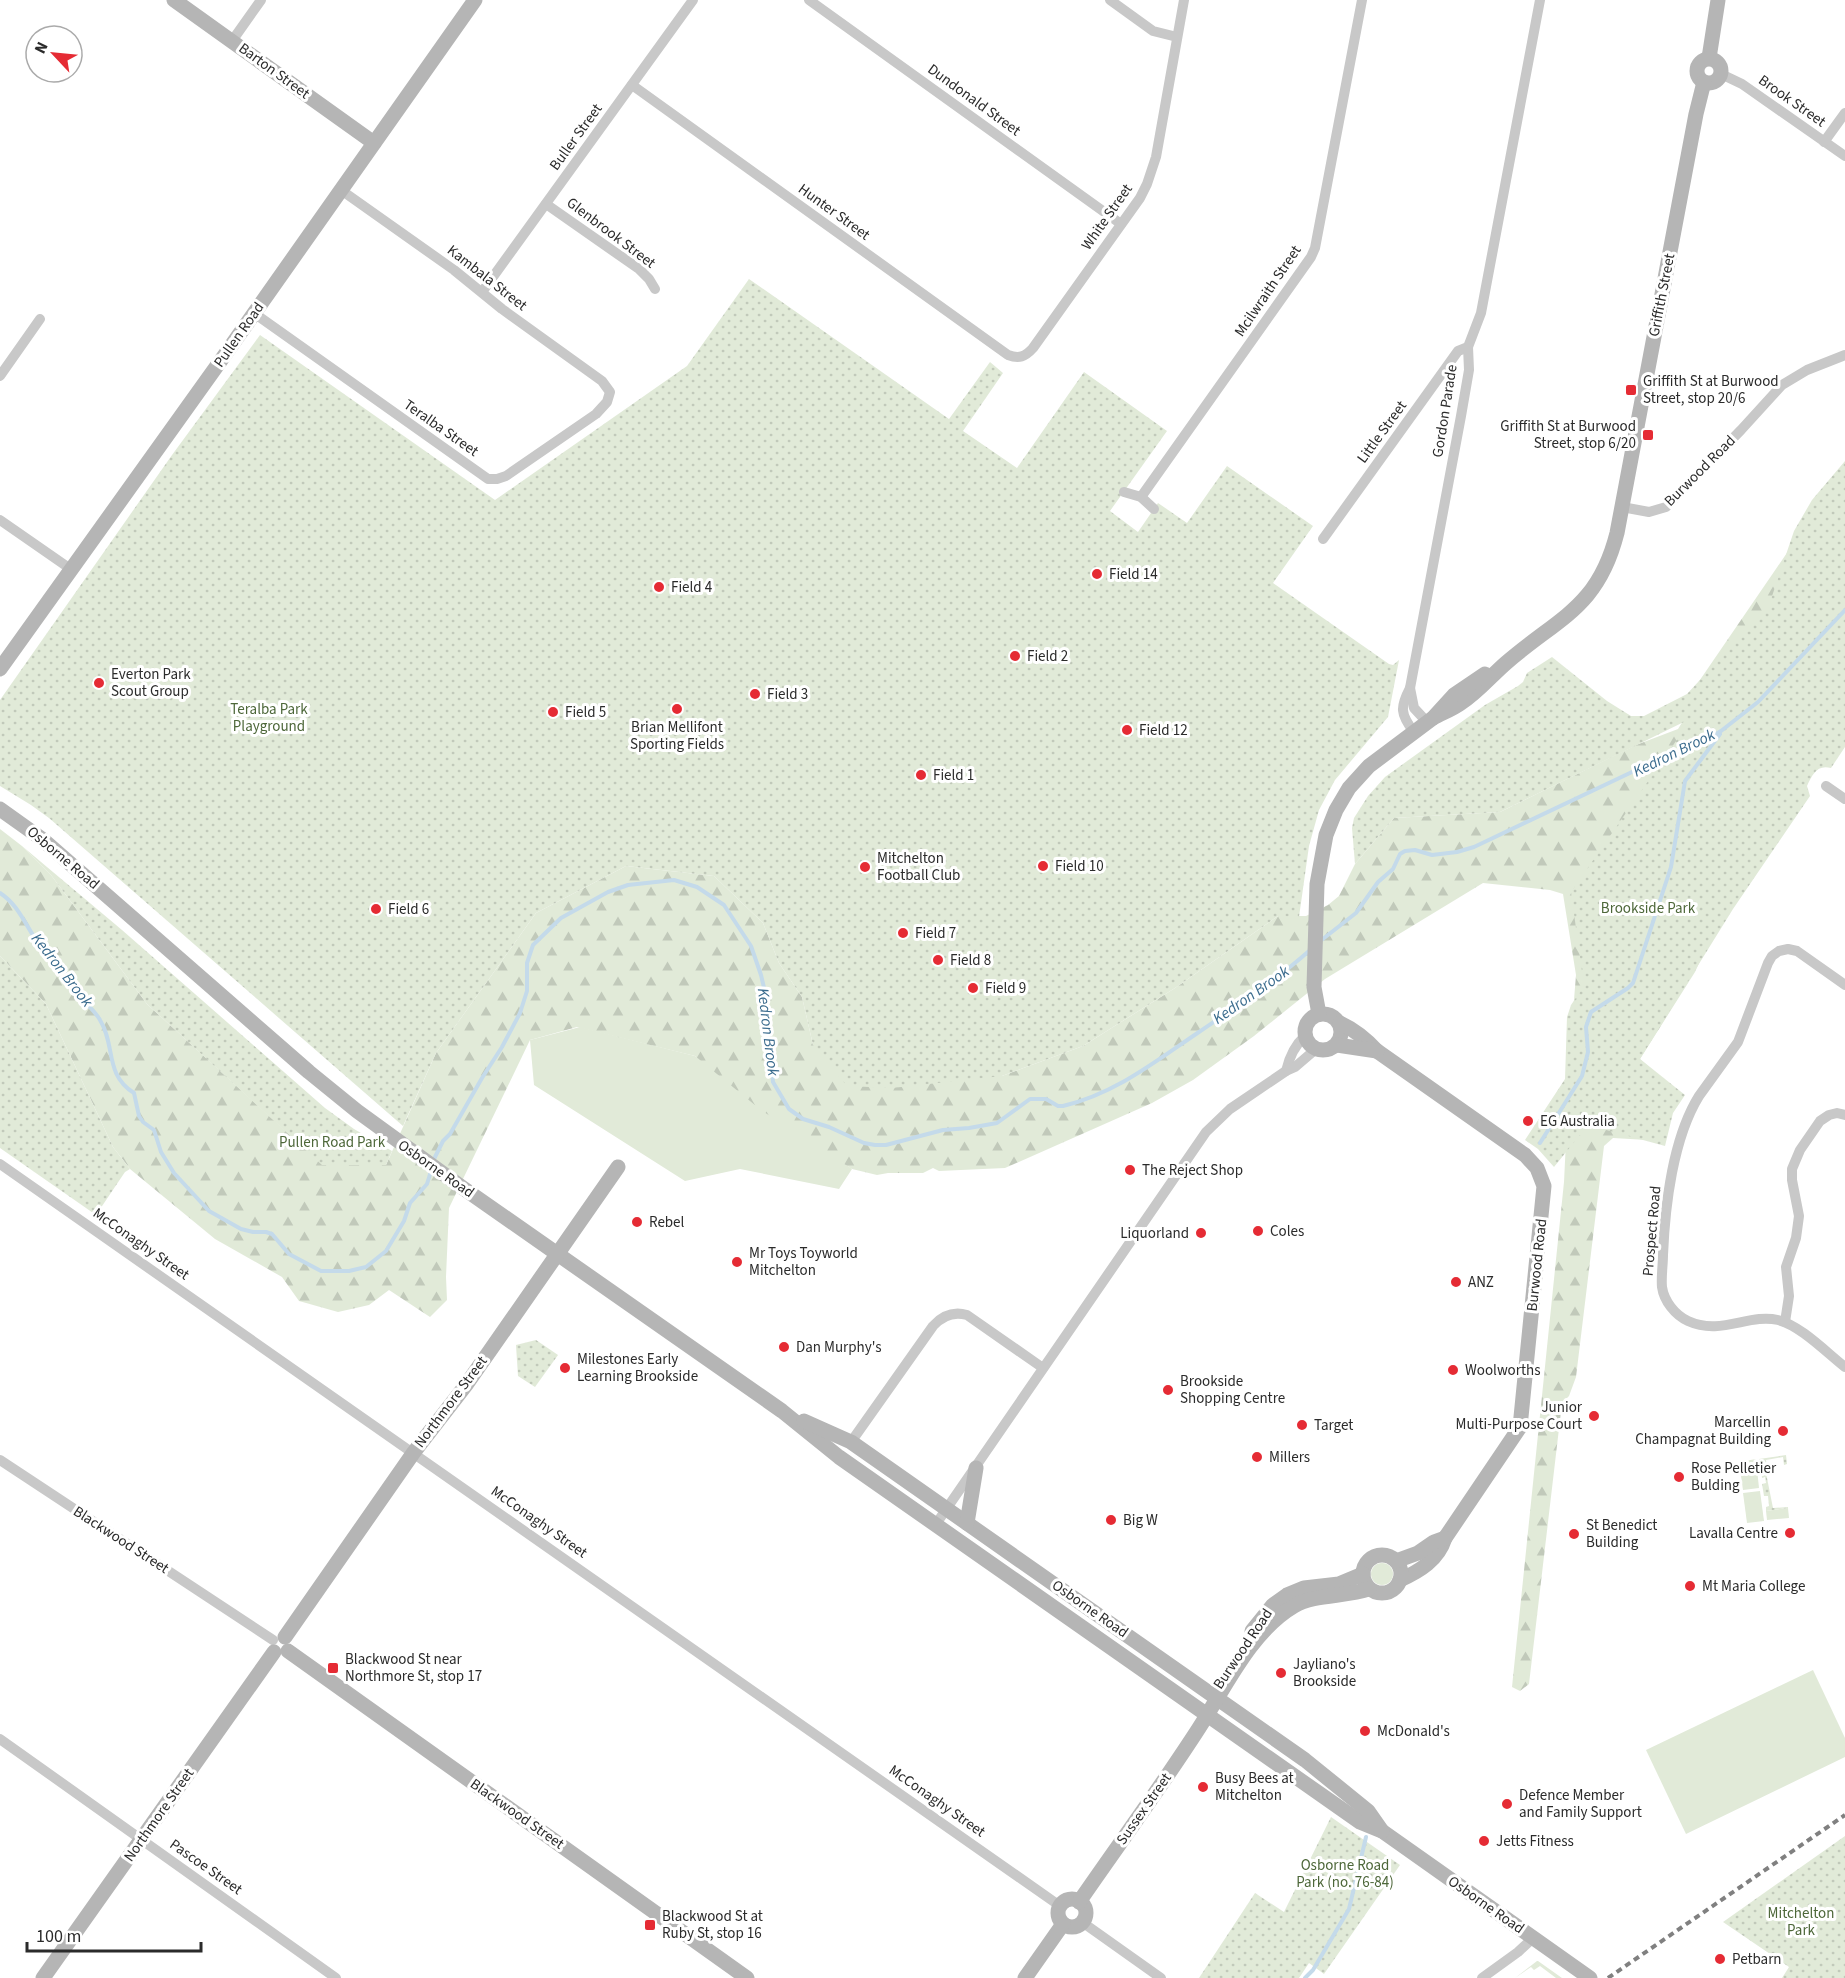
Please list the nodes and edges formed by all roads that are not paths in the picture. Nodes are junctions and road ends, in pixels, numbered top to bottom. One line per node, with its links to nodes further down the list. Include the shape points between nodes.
1 (174, 0): 12 (street, Barton Street)
2 (261, 0): 12 (street)
3 (475, 0): 19 (street, Pullen Road)
4 (693, 0): 16 (street, Buller Street)
5 (809, 0): 23 (street, Dundonald Street)
6 (1110, 0): 11 (street, via 1156,33)
7 (1184, 0): 11 (street, White Street)
8 (1362, 0): 34 (street, Mcilwraith Street, via 1315,248)
9 (1540, 0): 28 (street, Gordon Parade, via 1481,313)
10 (1718, 0): 13 (street)
11 (1177, 37): 23 (street, White Street, via 1153,170 1140,198)
12 (232, 41): 19 (street, Barton Street)
13 (1709, 58): 14 (street, via 1719,63); 15 (street, via 1696,68)
14 (1721, 74): 15 (street, via 1714,82); 18 (street, Brook Street, via 1742,84)
15 (1704, 82): 35 (street, Griffith Street)
16 (632, 85): 22 (street, Buller Street); 30 (street, Hunter Street, via 1008,355)
17 (1845, 112): 18 (street)
18 (1824, 142): 20 (street, Brook Street)
19 (374, 143): 21 (street, Pullen Road)
20 (1845, 156)
21 (341, 190): 25 (street, Kambala Street); 26 (street, Pullen Road)
22 (546, 204): 24 (street, Glenbrook Street, via 639,269); 25 (street, Buller Street)
23 (1121, 224): 30 (street, White Street, via 1033,348)
24 (655, 289)
25 (482, 292): 32 (street, Kambala Street, via 602,381)
26 (254, 313): 32 (street, Teralba Street, via 488,478 507,476 601,410); 39 (street, Pullen Road)
27 (40, 319): 31 (street)
28 (1468, 347): 38 (street, Little Street, via 1458,351); 41 (street, Gordon Parade, via 1461,416)
29 (1845, 355): 35 (street, Burwood Road, via 1782,385 1666,507 1648,512)
30 (1020, 357)
31 (0, 376)
32 (610, 394)
33 (1124, 492): 34 (street)
34 (1141, 498): 36 (street)
35 (1622, 507): 42 (street, via 1609,560 1594,588 1569,615 1507,662 1471,682)
36 (1154, 509)
37 (0, 520): 39 (street)
38 (1323, 539)
39 (72, 570): 40 (street, Pullen Road)
40 (0, 669)
41 (1410, 688): 42 (street, via 1414,708); 42 (street, Gordon Parade, via 1402,708 1406,720)
42 (1424, 724): 47 (street, via 1354,782 1342,798 1326,835 1316,898 1314,987)
43 (1826, 786): 44 (street)
44 (1845, 800)
45 (0, 809): 57 (street, Osborne Road, via 42,839 309,1072 388,1134)
46 (1845, 985): 58 (street, Prospect Road, via 1797,951 1779,951 1768,963 1738,1042 1693,1105 1668,1196 1662,1287 1675,1312 1687,1321 1716,1327 1766,1319)
47 (1319, 1014): 48 (street, via 1331,1015); 49 (street, via 1310,1019)
48 (1340, 1023): 50 (street, via 1342,1034); 52 (street, Burwood Road)
49 (1305, 1035): 51 (street); 53 (street, via 1288,1060)
50 (1337, 1045): 51 (street, via 1327,1050); 52 (street)
51 (1316, 1049): 53 (street)
52 (1377, 1051): 69 (street, Burwood Road, via 1525,1155 1536,1165 1543,1182 1520,1427)
53 (1286, 1071): 60 (street, via 1230,1109 1206,1132)
54 (1845, 1115): 58 (street, via 1837,1113 1820,1121 1792,1169 1800,1216 1786,1266 1789,1296)
55 (0, 1164): 63 (street, McConaghy Street)
56 (618, 1167): 57 (street, Northmore Street)
57 (556, 1253): 61 (street, Osborne Road); 63 (street, Northmore Street, via 466,1385)
58 (1785, 1322): 59 (street)
59 (1845, 1367)
60 (1043, 1368): 62 (street, via 967,1316 946,1316 933,1326); 65 (street)
61 (782, 1411): 62 (street, Osborne Road); 68 (street, Osborne Road, via 839,1457)
62 (851, 1442): 66 (street, Osborne Road)
63 (414, 1452): 74 (street, Northmore Street); 81 (street, McConaghy Street)
64 (0, 1460): 74 (street, Blackwood Street)
65 (976, 1468): 66 (street); 67 (street)
66 (946, 1509): 67 (street, Osborne Road); 68 (street)
67 (967, 1523): 75 (street, Osborne Road)
68 (936, 1524): 76 (street, Osborne Road)
69 (1445, 1538): 70 (street, Burwood Road); 72 (street, Burwood Road, via 1432,1560)
70 (1396, 1561): 71 (street, via 1375,1556 1366,1563); 72 (street)
71 (1363, 1574): 73 (street); 75 (street, Burwood Road, via 1339,1584 1304,1588 1273,1605 1225,1670)
72 (1400, 1580): 73 (street, via 1388,1592)
73 (1369, 1589): 75 (street, Burwood Road, via 1311,1599 1291,1607 1263,1632)
74 (280, 1645): 79 (street, Northmore Street); 87 (street, Blackwood Street)
75 (1214, 1697): 76 (street, Burwood Road); 78 (street, Osborne Road, via 1320,1771 1368,1811)
76 (1207, 1715): 78 (street, Osborne Road, via 1360,1822); 80 (street, Sussex Street)
77 (0, 1739): 79 (street, Pascoe Street)
78 (1382, 1831): 84 (street, Osborne Road)
79 (141, 1840): 85 (street, Northmore Street); 86 (street, Pascoe Street)
80 (1079, 1902): 81 (street, via 1068,1900); 82 (street, via 1085,1913)
81 (1060, 1906): 83 (street, via 1058,1914)
82 (1082, 1922): 83 (street, via 1074,1927); 89 (street)
83 (1063, 1924): 88 (street)
84 (1533, 1938): 90 (street); 91 (street, Osborne Road)
85 (43, 1978)
86 (336, 1978)
87 (747, 1978)
88 (1025, 1978)
89 (1161, 1978)
90 (1482, 1978)
91 (1590, 1978)

